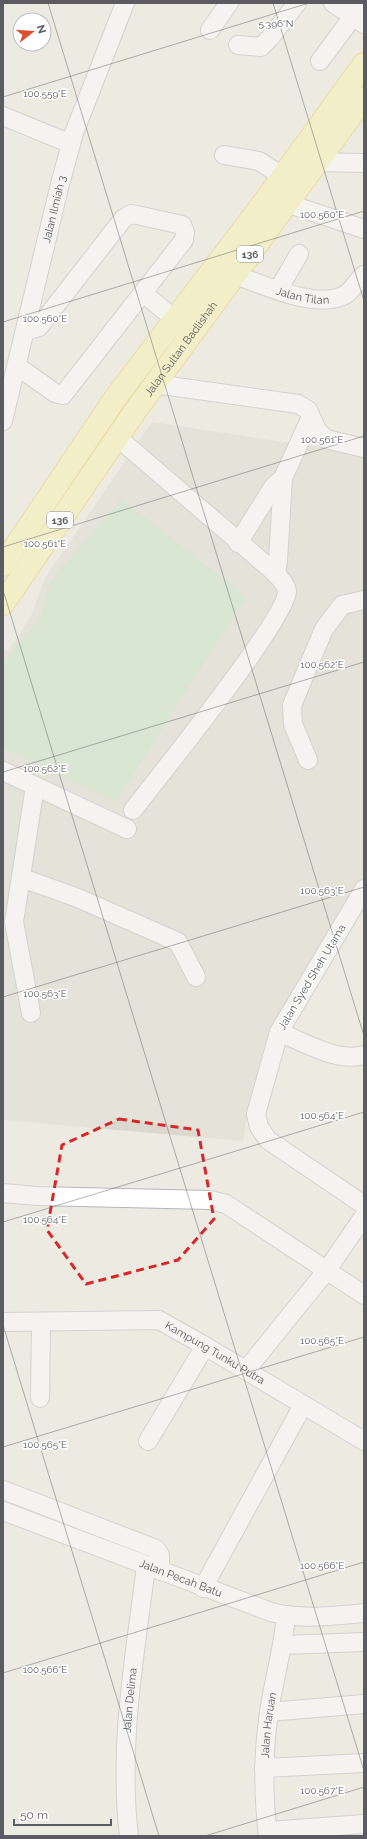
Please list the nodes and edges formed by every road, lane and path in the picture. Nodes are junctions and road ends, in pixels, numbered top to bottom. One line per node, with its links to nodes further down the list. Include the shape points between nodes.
1 (125, 3): 12 (street, Jalan Ilmiah 3)
2 (229, 3): 6 (street)
3 (297, 3): 7 (street, via 261,47)
4 (332, 3): 5 (street)
5 (360, 15): 8 (street)
6 (210, 30)
7 (238, 45)
8 (320, 61)
9 (364, 64): 16 (main road, Jalan Sultan Badlishah / 136)
10 (364, 98): 14 (main road, Jalan Sultan Badlishah / 136)
11 (3, 116): 12 (street)
12 (71, 144): 25 (street, Jalan Ilmiah 3)
13 (224, 155): 16 (street, via 259,161)
14 (316, 162): 15 (street); 17 (main road, Jalan Sultan Badlishah / 136)
15 (364, 163)
16 (282, 176): 24 (main road, Jalan Sultan Badlishah / 136)
17 (286, 203): 18 (street); 20 (main road, Jalan Sultan Badlishah / 136)
18 (364, 230)
19 (299, 254): 22 (street)
20 (235, 275): 22 (street, Jalan Tilan); 27 (main road, Jalan Sultan Badlishah / 136)
21 (364, 275): 22 (street, Jalan Tilan, via 347,294 329,300 298,296)
22 (278, 290)
23 (143, 293): 24 (street); 25 (street, via 184,240 185,232 182,225 131,214 118,225 39,327); 26 (street, via 63,395 55,393)
24 (176, 320): 32 (main road, Jalan Sultan Badlishah / 136, via 116,397)
25 (25, 331): 26 (street, Jalan Ilmiah 3)
26 (17, 366): 29 (street, Jalan Ilmiah 3)
27 (155, 384): 28 (street, via 298,404 308,410); 30 (main road, Jalan Sultan Badlishah / 136)
28 (311, 417): 31 (street, via 317,430 326,439); 34 (street)
29 (3, 421)
30 (117, 437): 33 (main road, Jalan Sultan Badlishah / 136); 35 (street, via 182,491)
31 (364, 448)
32 (78, 454): 33 (main road, via 90,447 96,449); 36 (main road, Jalan Sultan Badlishah / 136)
33 (98, 465): 39 (main road, Jalan Sultan Badlishah / 136)
34 (283, 478): 35 (street, via 273,486); 37 (street)
35 (238, 543): 37 (street)
36 (3, 565)
37 (276, 574): 43 (street, via 287,590 285,601 261,642)
38 (364, 600): 40 (street, via 342,605 324,629 292,705 293,724)
39 (3, 604)
40 (308, 760)
41 (3, 771): 42 (street)
42 (36, 786): 44 (street); 45 (street)
43 (133, 810)
44 (127, 829)
45 (22, 878): 47 (street, via 78,898 178,942); 48 (street, via 14,922)
46 (364, 889): 49 (street, Jalan Syed Sheh Utama)
47 (196, 977)
48 (31, 1013)
49 (279, 1032): 50 (street, via 337,1056 356,1058); 52 (street, Jalan Syed Sheh Utama, via 256,1114 259,1128 268,1140)
50 (364, 1055)
51 (3, 1193): 54 (street, via 210,1200 226,1204)
52 (364, 1205)
53 (364, 1216): 54 (street)
54 (327, 1270): 55 (street); 59 (street)
55 (364, 1295)
56 (3, 1322): 57 (street, Kampung Tunku Putra)
57 (41, 1323): 58 (street, Kampung Tunku Putra, via 159,1320); 60 (street)
58 (205, 1346): 59 (street, Kampung Tunku Putra); 62 (street)
59 (246, 1370): 61 (street, Kampung Tunku Putra)
60 (40, 1398)
61 (303, 1405): 63 (street, Kampung Tunku Putra); 67 (street)
62 (148, 1441)
63 (364, 1441)
64 (3, 1490): 66 (street, Jalan Delima, via 156,1549 160,1555)
65 (3, 1511): 66 (street, Jalan Pecah Batu)
66 (153, 1569): 67 (street, Jalan Pecah Batu); 80 (street, Jalan Delima, via 126,1723 125,1808)
67 (203, 1588): 70 (street, Jalan Pecah Batu)
68 (364, 1606): 71 (street)
69 (364, 1613): 71 (street, Jalan Pecah Batu)
70 (286, 1616): 71 (street, Jalan Pecah Batu); 73 (street, Jalan Haruan)
71 (328, 1616)
72 (364, 1642): 73 (street)
73 (283, 1645): 75 (street, Jalan Haruan)
74 (364, 1704): 75 (street)
75 (269, 1712): 77 (street, Jalan Haruan)
76 (364, 1763): 77 (street)
77 (264, 1768): 79 (street, Jalan Haruan)
78 (364, 1824): 79 (street)
79 (268, 1833)
80 (129, 1836)

